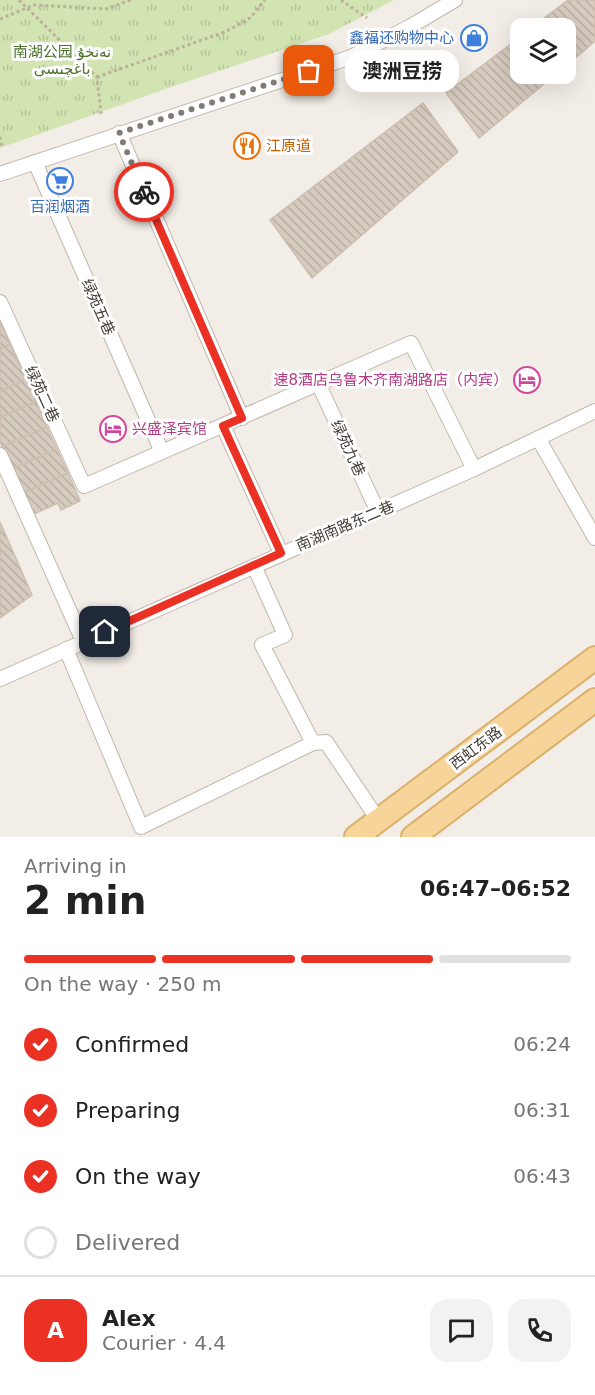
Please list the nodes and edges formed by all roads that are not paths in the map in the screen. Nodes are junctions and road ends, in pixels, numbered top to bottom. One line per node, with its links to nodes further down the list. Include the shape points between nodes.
1 (455, 0): 2 (street, via 351,57)
2 (119, 133): 3 (street); 8 (street)
3 (35, 162): 4 (street); 11 (street, 绿苑五巷)
4 (0, 174)
5 (0, 302): 11 (street, 绿苑二巷, via 84,486)
6 (318, 383): 8 (street); 13 (street, via 411,343); 14 (street, 绿苑九巷)
7 (595, 411): 10 (street, 南湖南路东二巷)
8 (242, 418): 9 (street)
9 (223, 426): 11 (street); 16 (street)
10 (538, 438): 13 (street, 南湖南路东二巷); 15 (street)
11 (162, 452)
12 (0, 455): 18 (street)
13 (474, 469): 14 (street, 南湖南路东二巷)
14 (378, 512): 16 (street, 南湖南路东二巷)
15 (595, 538)
16 (281, 553): 17 (street, 南湖南路东二巷)
17 (254, 566): 18 (street, 南湖南路东二巷); 23 (street, via 285,635 262,645)
18 (83, 641): 19 (street, 南湖南路东二巷)
19 (66, 649): 21 (street, 南湖南路东二巷); 23 (street, via 141,827)
20 (595, 658): 24 (main road, 西虹东路)
21 (0, 679)
22 (595, 700): 26 (main road)
23 (313, 743): 24 (street, via 326,742)
24 (379, 821): 25 (main road, 西虹东路)
25 (356, 837)
26 (413, 837)

